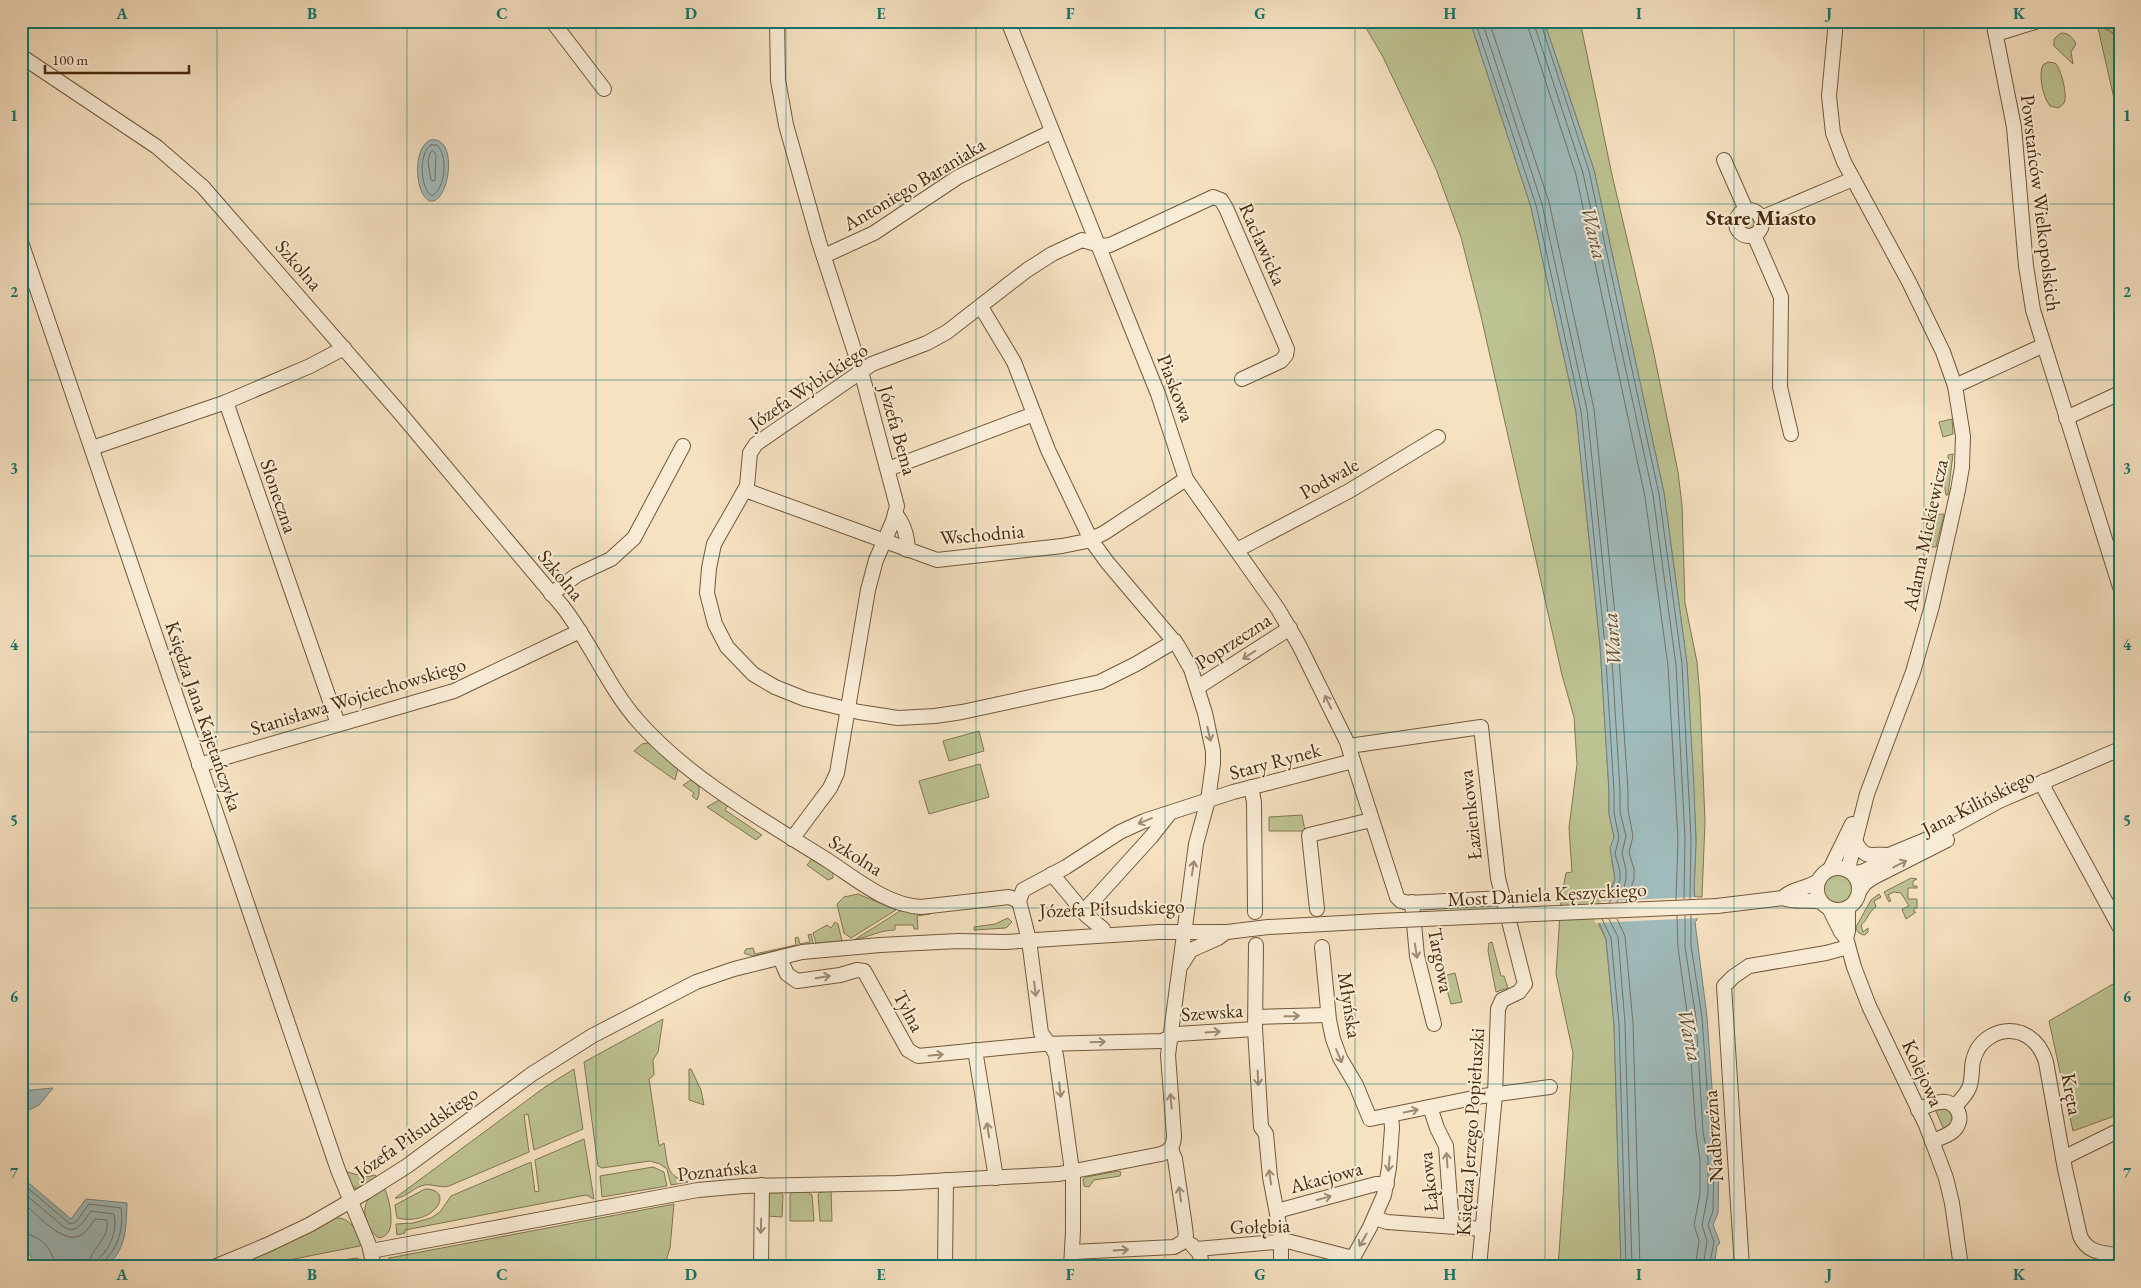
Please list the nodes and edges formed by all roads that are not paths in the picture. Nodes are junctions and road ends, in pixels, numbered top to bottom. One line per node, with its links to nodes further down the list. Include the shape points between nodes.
1 (552, 21): 8 (street)
2 (777, 21): 17 (street, Józefa Bema, via 777,67 782,107)
3 (1008, 21): 9 (street, Piaskowa)
4 (1836, 21): 11 (street, Adama Mickiewicza, via 1829,88 1830,118 1838,148)
5 (2038, 21): 6 (street)
6 (1995, 28): 19 (street, Powstańców Wielkopolskich, via 2014,126 2028,287)
7 (21, 56): 20 (street, Szkolna, via 157,147 187,171)
8 (604, 89)
9 (1051, 132): 16 (street, Piaskowa); 17 (street, Antoniego Baraniaka, via 966,172 874,233)
10 (1724, 160): 12 (street)
11 (1853, 179): 13 (street); 23 (street, Adama Mickiewicza, via 1926,314)
12 (1746, 210): 13 (street, via 1755,211); 14 (street, via 1738,217 1736,225 1744,235)
13 (1761, 218): 14 (street, via 1761,228)
14 (1754, 235): 28 (street, via 1782,299 1780,380)
15 (21, 242): 31 (street, Księdza Jana Kajetańczyka)
16 (1097, 244): 18 (street, Józefa Wybickiego, via 1082,240 1058,251 1033,266); 22 (street, Racławicka, via 1112,244 1209,198 1221,200 1287,352 1281,361); 33 (street, Piaskowa, via 1158,394)
17 (824, 256): 21 (street, Józefa Bema)
18 (981, 307): 21 (street, Józefa Wybickiego, via 940,337); 26 (street, via 1014,362)
19 (2042, 346): 23 (street); 27 (street, Powstańców Wielkopolskich)
20 (344, 348): 25 (street); 41 (street, Szkolna)
21 (861, 371): 32 (street, Józefa Bema); 34 (street, Józefa Wybickiego, via 754,446 750,453 749,480)
22 (1242, 379)
23 (1955, 386): 55 (street, Adama Mickiewicza, via 1962,420 1963,454 1949,535 1916,663)
24 (2120, 393): 27 (street)
25 (226, 402): 31 (street); 47 (street, Słoneczna)
26 (1034, 414): 32 (street); 36 (street)
27 (2066, 418): 40 (street, Powstańców Wielkopolskich)
28 (1791, 434)
29 (1438, 437): 39 (street, Podwale, via 1338,498)
30 (683, 446): 41 (street, via 634,538 611,559 577,575)
31 (92, 448): 52 (street, Księdza Jana Kajetańczyka)
32 (888, 469): 35 (street, Józefa Bema, via 896,501)
33 (1186, 479): 36 (street, Wschodnia); 39 (street, Piaskowa)
34 (745, 490): 37 (street, Wschodnia); 46 (street, Józefa Wybickiego, via 717,537 710,560 708,601 718,632 739,661 767,684 800,697)
35 (895, 514): 37 (street, Józefa Bema); 38 (street, via 908,544)
36 (1091, 540): 38 (street, Wschodnia, via 941,560); 44 (street)
37 (884, 542): 38 (street, Wschodnia); 46 (street, Józefa Bema, via 868,590)
38 (907, 550)
39 (1237, 550): 42 (street, Piaskowa)
40 (2120, 588)
41 (551, 594): 43 (street, Szkolna)
42 (1290, 628): 45 (street, Poprzeczna, one-way to 45); 48 (street, Piaskowa, one-way to 42)
43 (580, 631): 47 (street, Stanisława Wojciechowskiego, via 454,691); 59 (street, Szkolna, via 622,700 652,736 690,769)
44 (1175, 641): 45 (street); 46 (street, Józefa Wybickiego, via 1100,682 962,712 898,718)
45 (1198, 687): 56 (street, one-way to 56, via 1213,751)
46 (848, 708): 59 (street, Józefa Bema, via 835,778)
47 (338, 724): 52 (street, Stanisława Wojciechowskiego)
48 (1349, 746): 51 (street, Stary Rynek); 67 (street, Łazienkowa, via 1481,727)
49 (2120, 748): 53 (street, Jana Kilińskiego)
50 (2120, 759): 53 (street, Jana Kilińskiego)
51 (1353, 761): 54 (street, Stary Rynek); 58 (street, Stary Rynek)
52 (199, 764): 112 (street, Księdza Jana Kajetańczyka)
53 (2044, 785): 61 (street, Jana Kilińskiego, via 1999,801 1930,838); 66 (street, Jana Kilińskiego, one-way to 53, via 1874,877); 78 (street)
54 (1251, 787): 56 (street, Stary Rynek); 75 (street, via 1254,802)
55 (1867, 794): 60 (street, Adama Mickiewicza); 62 (street, Adama Mickiewicza)
56 (1208, 800): 57 (street, Stary Rynek); 80 (street, one-way to 56, via 1196,844)
57 (1170, 813): 64 (street, Stary Rynek, one-way to 64, via 1127,828); 74 (street)
58 (1373, 823): 70 (street, Targowa, via 1396,894 1401,901); 73 (street, via 1309,835)
59 (792, 839): 69 (street, Szkolna, via 867,886 910,905 933,906 1009,897)
60 (1855, 841): 61 (street, Jana Kilińskiego, via 1867,855); 63 (street, Adama Mickiewicza)
61 (1889, 855): 63 (street, Jana Kilińskiego, via 1870,868)
62 (1830, 869): 63 (street, via 1836,867); 65 (street)
63 (1850, 871): 66 (street, via 1860,884)
64 (1052, 874): 69 (street, Stary Rynek, via 1025,887); 74 (street)
65 (1818, 882): 68 (street); 71 (street, via 1818,896)
66 (1860, 890): 72 (street, via 1858,898)
67 (1502, 898): 70 (street, Targowa); 89 (street, Łazienkowa, via 1525,984 1519,992)
68 (1783, 898): 71 (street); 76 (street, Most Daniela Kęszyckiego, bridge, via 1717,906)
69 (1019, 901): 82 (street)
70 (1412, 902): 93 (street, Targowa, one-way to 93, via 1416,947)
71 (1825, 905): 72 (street, via 1842,910); 83 (street, Kolejowa)
72 (1848, 908): 83 (street, Kolejowa)
73 (1317, 909)
74 (1083, 912): 79 (street)
75 (1255, 912)
76 (1379, 921): 77 (street, Józefa Piłsudskiego)
77 (1268, 927): 80 (street, Józefa Piłsudskiego, via 1243,924); 81 (street, Józefa Piłsudskiego)
78 (2120, 928)
79 (1103, 929): 80 (street, Józefa Piłsudskiego); 82 (street, Józefa Piłsudskiego)
80 (1185, 930): 81 (street, Józefa Piłsudskiego); 82 (street, Józefa Piłsudskiego); 88 (street, via 1180,958)
81 (1227, 932): 88 (street, via 1191,950)
82 (1028, 936): 86 (street, Józefa Piłsudskiego); 95 (street, one-way to 95, via 1041,1033)
83 (1847, 942): 101 (street, Kolejowa, via 1865,996); 132 (street, Nadbrzeżna, via 1826,953 1749,966 1724,986)
84 (1256, 945): 92 (street)
85 (1322, 947): 91 (street, Młyńska)
86 (852, 948): 87 (street, Józefa Piłsudskiego); 90 (street, Józefa Piłsudskiego, via 802,952 734,969 696,982)
87 (782, 964): 90 (street, Józefa Piłsudskiego); 96 (street, Tylna, one-way to 96, via 787,974 797,980 864,971 913,1054 928,1056)
88 (1182, 964): 94 (street)
89 (1502, 1000): 98 (street, Księdza Jerzego Popiełuszki, via 1498,1009)
90 (633, 1014): 112 (street, Józefa Piłsudskiego, via 545,1065 407,1166)
91 (1328, 1015): 92 (street, Szewska, one-way to 91); 102 (street, Młyńska, one-way to 102, via 1338,1054 1370,1119)
92 (1256, 1023): 94 (street, Szewska, one-way to 92); 113 (street, via 1261,1127 1266,1134)
93 (1434, 1024)
94 (1171, 1036): 95 (street, Szewska, one-way to 94, via 1162,1041); 105 (street, one-way to 94, via 1174,1139 1168,1058)
95 (1049, 1044): 96 (street, Tylna); 107 (street, one-way to 107, via 1056,1055)
96 (975, 1050): 108 (street, one-way to 96)
97 (1550, 1087): 98 (street)
98 (1495, 1095): 100 (street); 116 (street, Księdza Jerzego Popiełuszki)
99 (1955, 1106): 101 (street, via 1941,1102); 104 (street, via 1960,1117 1956,1128); 106 (street, Kręta, via 1968,1088 1974,1056 1982,1044 2002,1032 2022,1034 2038,1045 2044,1056)
100 (1430, 1107): 102 (street, one-way to 100); 115 (street, Łąkowa, one-way to 100, via 1446,1146)
101 (1918, 1110): 104 (street, Kolejowa)
102 (1391, 1115): 110 (street, one-way to 110)
103 (2120, 1130): 106 (street)
104 (1932, 1141): 133 (street, Kolejowa, via 1949,1187)
105 (1170, 1149): 107 (street, Poznańska, via 1161,1154); 117 (street, one-way to 105, via 1175,1159)
106 (2063, 1158): 122 (street, Kręta, via 2083,1241 2094,1252)
107 (1072, 1170): 108 (street, Poznańska, via 1059,1174); 121 (street)
108 (996, 1178): 109 (street, Poznańska)
109 (946, 1180): 111 (street, Poznańska); 127 (street)
110 (1387, 1184): 113 (street, Akacjowa, one-way to 110, via 1376,1184); 114 (street)
111 (762, 1185): 120 (street, Poznańska, via 698,1190); 126 (street, one-way to 126)
112 (350, 1202): 120 (street); 124 (street, Józefa Piłsudskiego, via 267,1245)
113 (1276, 1210): 118 (street)
114 (1375, 1218): 115 (street, via 1387,1222); 123 (street, one-way to 123)
115 (1452, 1226): 116 (street)
116 (1483, 1229): 131 (street, Księdza Jerzego Popiełuszki)
117 (1185, 1240): 119 (street); 121 (street, one-way to 117, via 1174,1247)
118 (1282, 1242): 119 (street, Gołębia); 123 (street, Gołębia, via 1292,1242); 130 (street)
119 (1197, 1249): 129 (street)
120 (371, 1251): 125 (street)
121 (1072, 1252): 128 (street)
122 (2120, 1256)
123 (1350, 1262)
124 (214, 1267)
125 (374, 1267)
126 (761, 1267)
127 (945, 1267)
128 (1071, 1267)
129 (1202, 1267)
130 (1281, 1267)
131 (1479, 1267)
132 (1742, 1267)
133 (1961, 1267)

